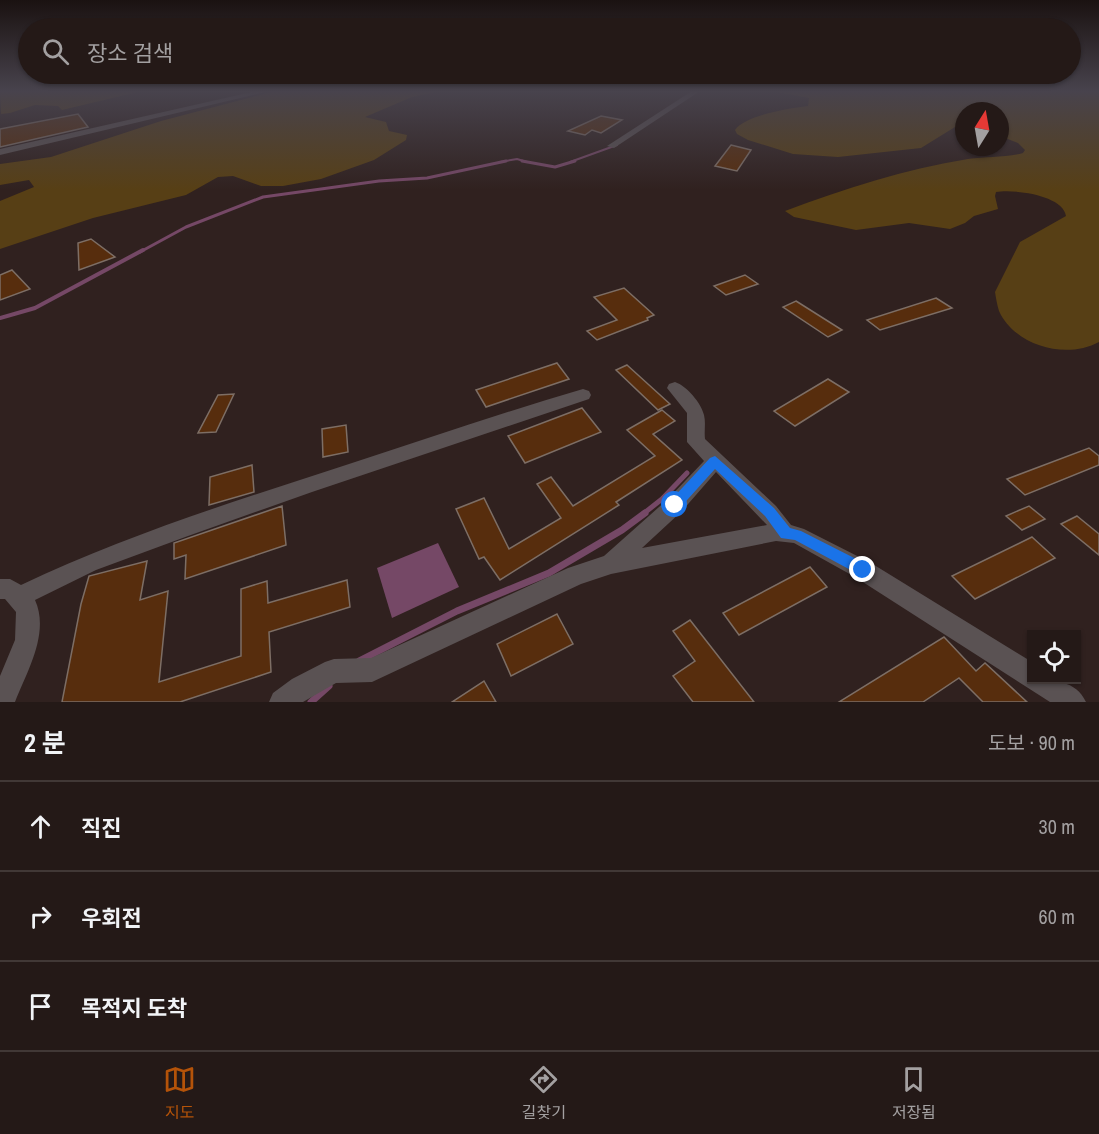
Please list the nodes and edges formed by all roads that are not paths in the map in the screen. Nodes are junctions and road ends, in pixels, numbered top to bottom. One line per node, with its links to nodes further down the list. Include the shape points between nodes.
1 (124, 124): 4 (street)
2 (646, 124): 3 (street)
3 (611, 146)
4 (0, 152)
5 (675, 388): 7 (street, via 694,409 696,442)
6 (583, 395): 10 (street, via 306,486)
7 (715, 461): 8 (street, via 770,512); 9 (street, via 675,505)
8 (786, 534): 9 (street, via 776,532); 11 (street, via 796,535 863,570)
9 (611, 564): 14 (street, via 549,586 372,670 346,672 301,688)
10 (9, 593): 13 (street, via 27,608 27,640)
11 (1027, 673)
12 (1044, 684): 15 (street)
13 (2, 702)
14 (282, 702)
15 (1073, 702)

